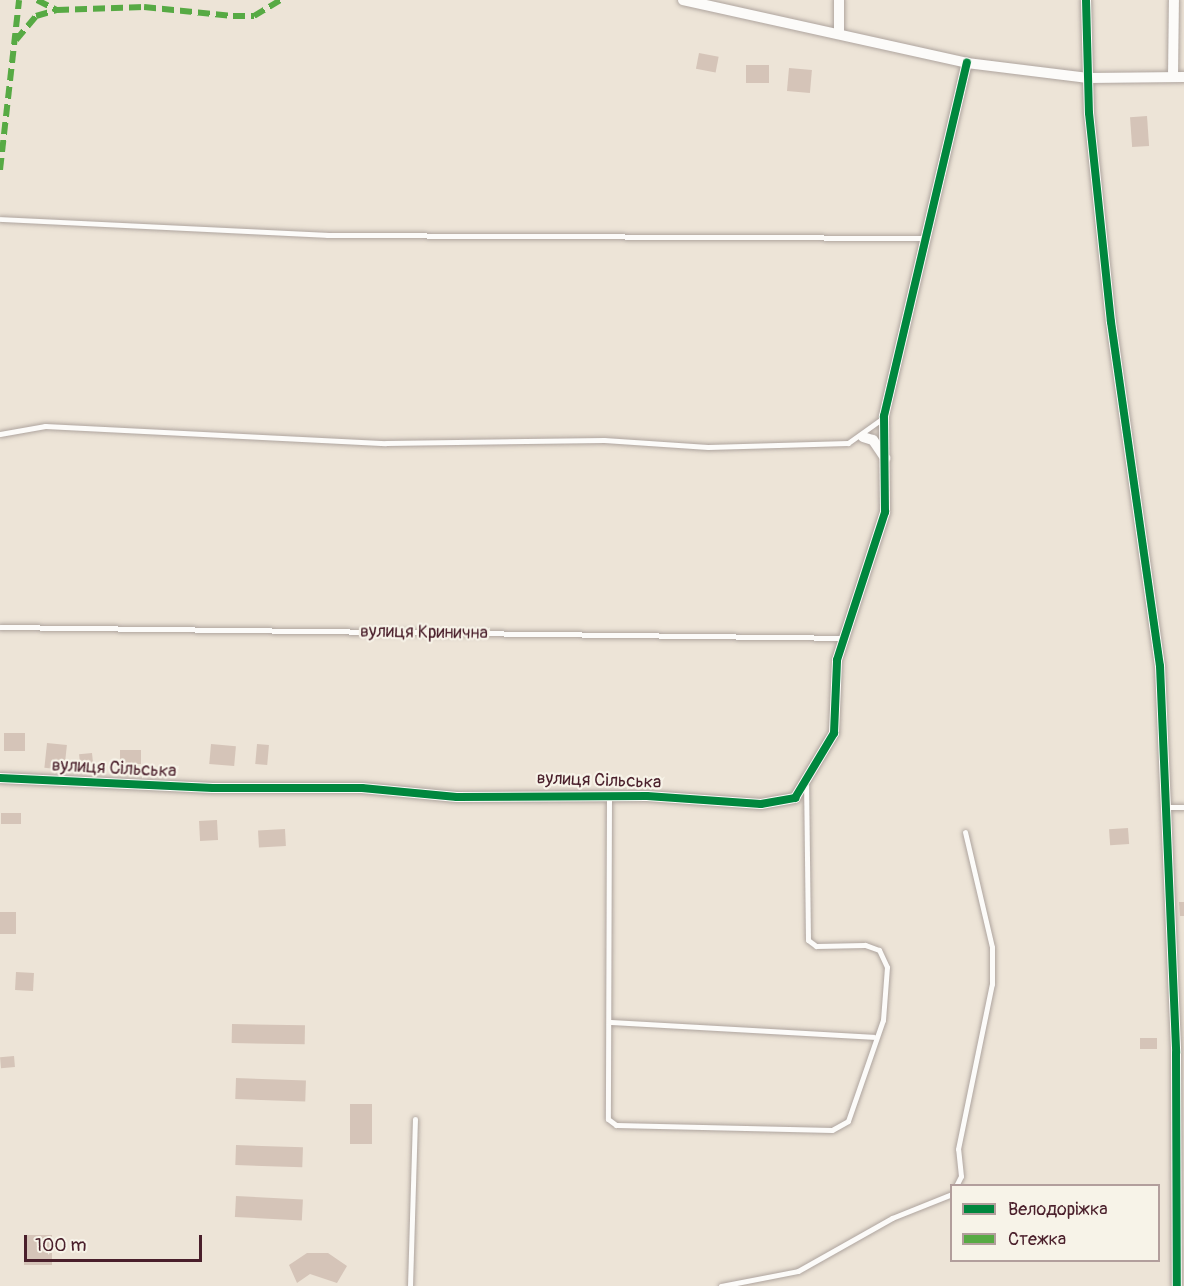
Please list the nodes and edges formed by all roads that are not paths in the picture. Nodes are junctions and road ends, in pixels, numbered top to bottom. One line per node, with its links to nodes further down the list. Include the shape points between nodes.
1 (683, 0): 5 (street)
2 (839, 0): 5 (street)
3 (1086, 0): 8 (street)
4 (1173, 0): 7 (street)
5 (838, 33): 6 (street)
6 (967, 63): 8 (street); 10 (street)
7 (1179, 77): 8 (street)
8 (1088, 78): 20 (street, via 1122,415 1160,666)
9 (0, 219): 10 (lane, via 339,235)
10 (924, 238): 11 (street)
11 (884, 416): 13 (lane); 14 (street)
12 (0, 434): 13 (lane, via 45,426 386,443 604,440 708,447 848,443)
13 (863, 437): 14 (street, via 873,440)
14 (886, 461): 16 (street, via 881,532)
15 (0, 627): 16 (lane, вулиця Кринична)
16 (848, 638): 18 (street, via 833,677 834,733)
17 (0, 778): 19 (street, вулиця Сільська)
18 (806, 786): 19 (street, вулиця Сільська, via 795,798 769,804); 24 (lane, via 811,853 807,934 816,946 866,945 879,950 887,967 886,990)
19 (609, 797): 23 (lane)
20 (1165, 807): 21 (lane); 30 (street, via 1176,1053)
21 (1184, 807)
22 (965, 832): 26 (lane, via 992,947 992,984 962,1129)
23 (609, 1022): 24 (lane); 24 (lane, via 606,1113 616,1125 839,1129 848,1120)
24 (874, 1036)
25 (415, 1119): 28 (lane)
26 (956, 1184)
27 (950, 1194): 29 (lane, via 892,1218 798,1271)
28 (410, 1286)
29 (722, 1286)
30 (1177, 1286)

